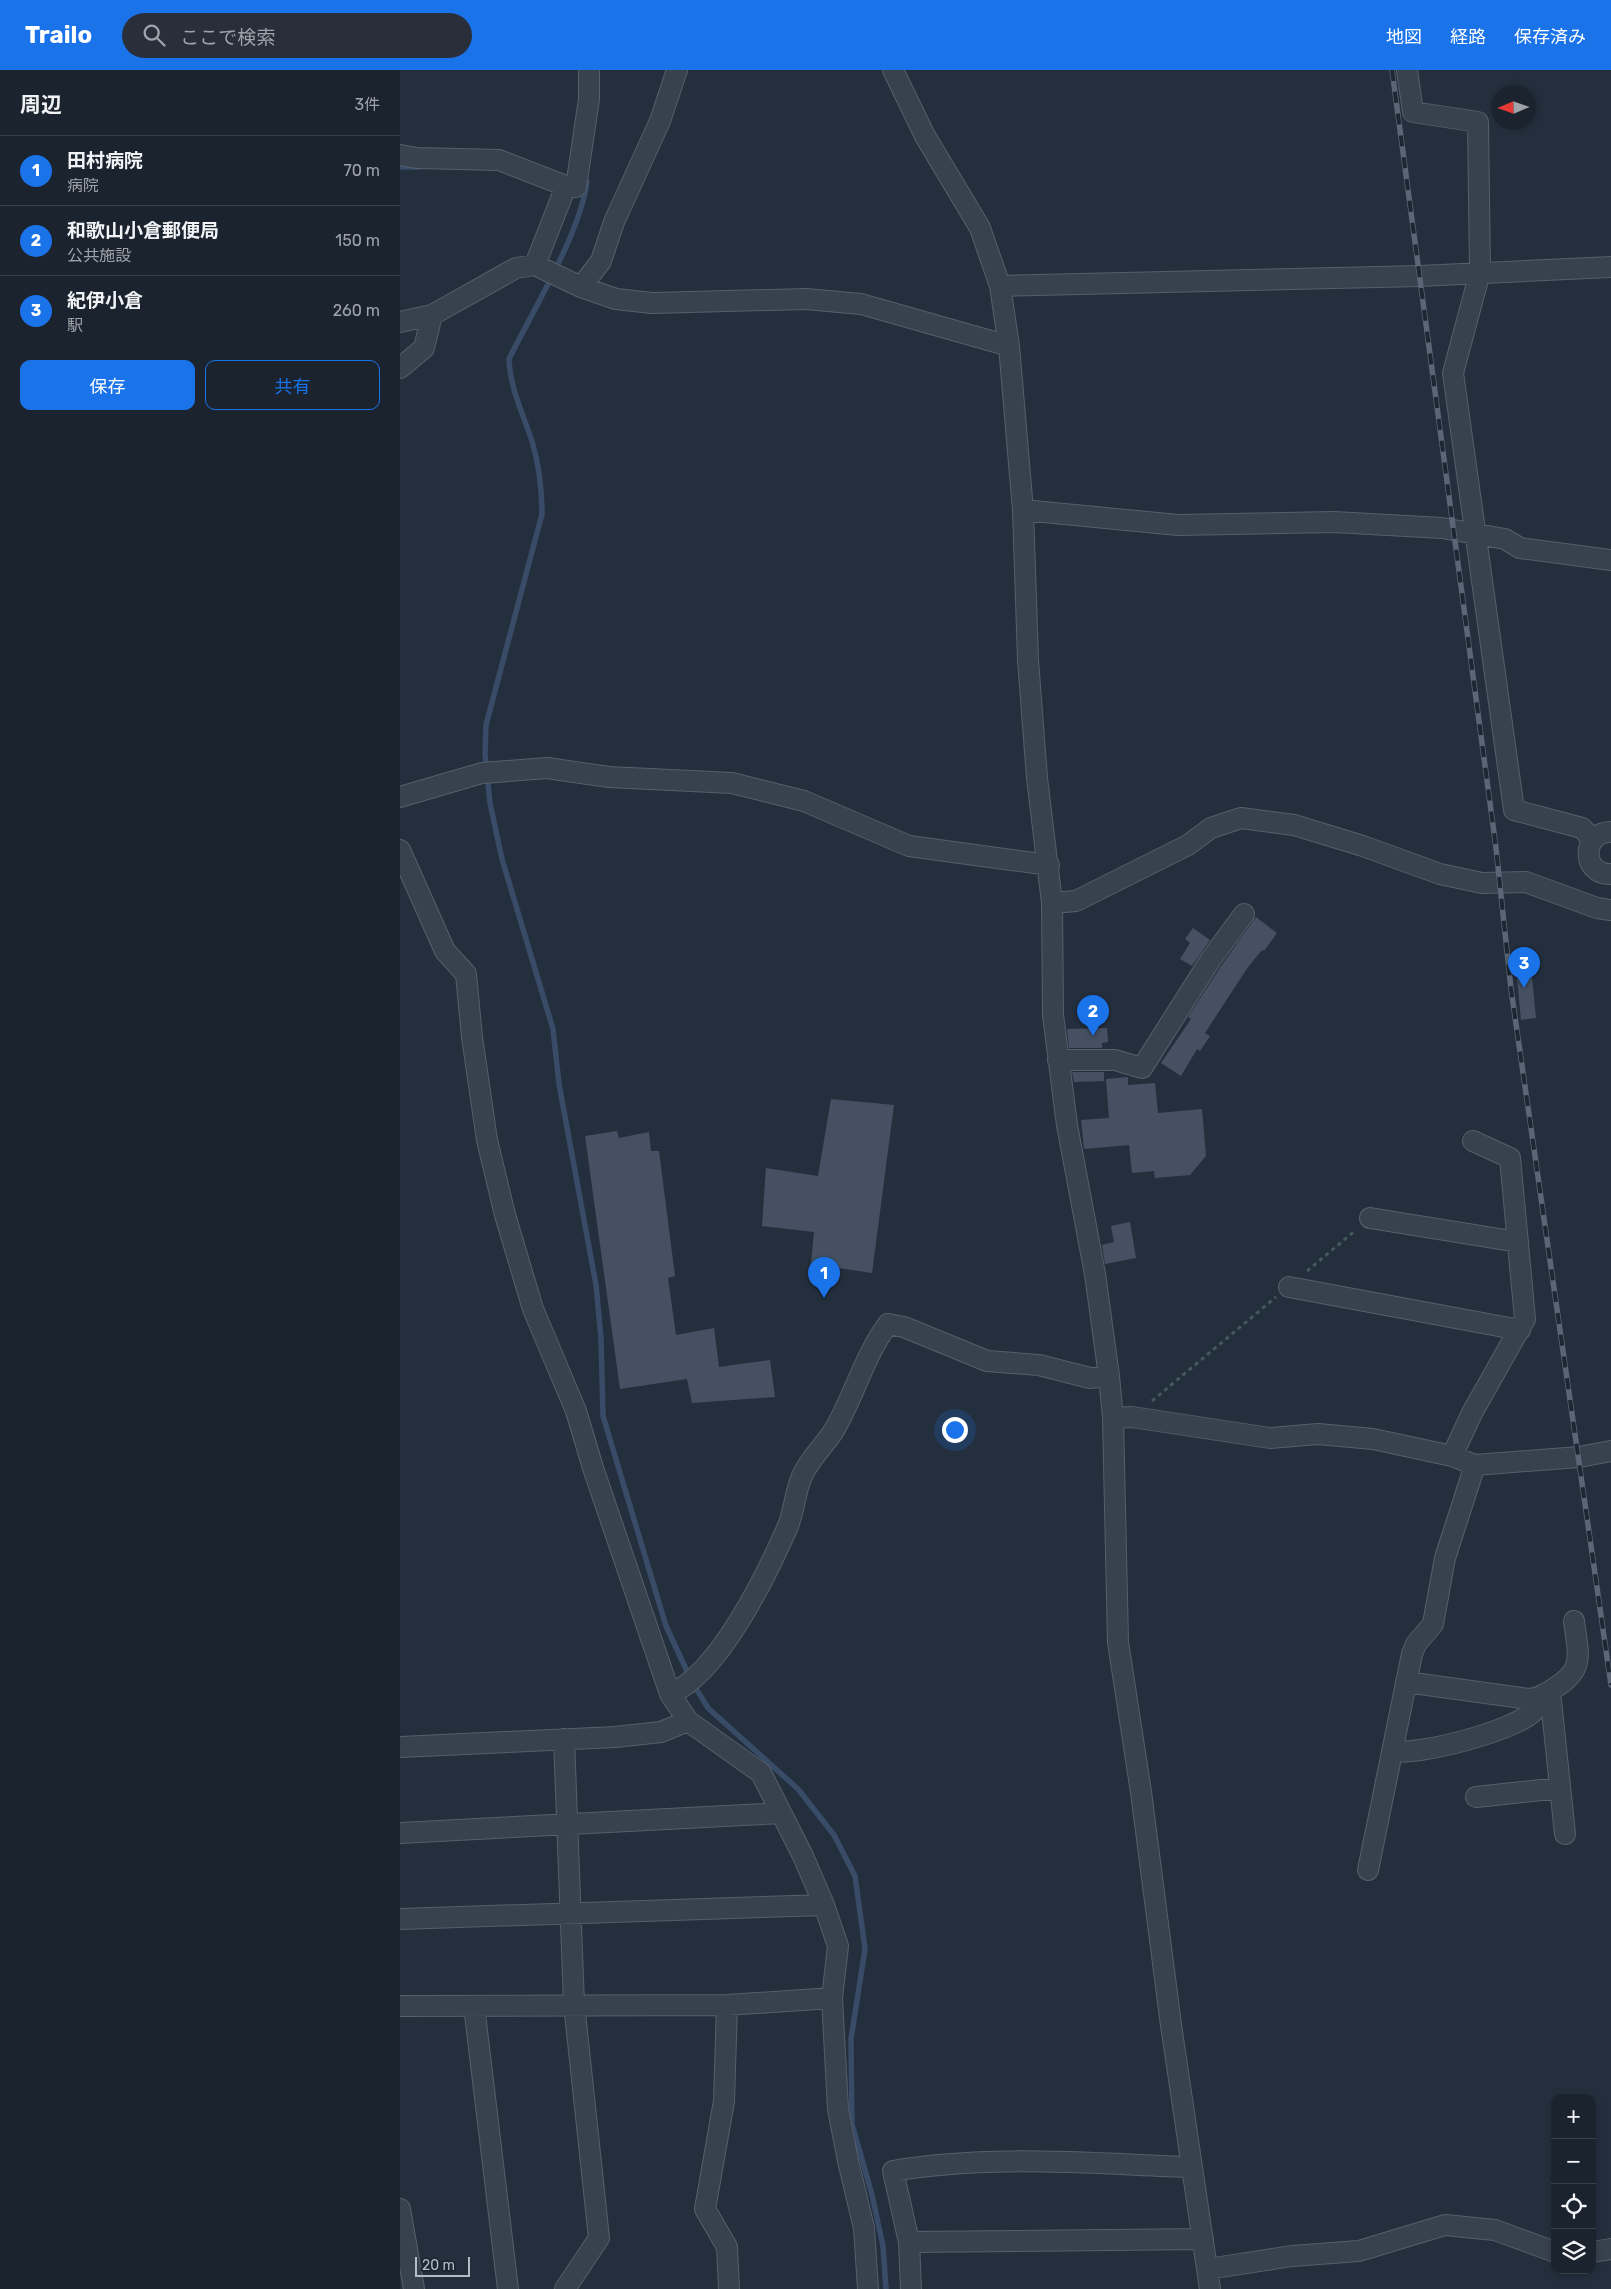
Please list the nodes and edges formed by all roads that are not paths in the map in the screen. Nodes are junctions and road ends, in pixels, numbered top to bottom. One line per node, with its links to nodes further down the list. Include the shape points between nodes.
1 (589, 70): 6 (street, via 589,99)
2 (677, 70): 10 (street, via 660,121 614,222 601,260)
3 (893, 70): 11 (street, via 924,136 980,228)
4 (1407, 70): 9 (street, via 1413,112 1478,122)
5 (400, 155): 6 (street, via 499,160)
6 (571, 187): 7 (street)
7 (539, 266): 10 (street); 12 (street, via 516,268)
8 (1611, 267): 9 (street)
9 (1480, 272): 11 (street); 17 (street, via 1453,373)
10 (576, 284): 14 (street, via 616,300 652,303 806,299 861,304)
11 (1000, 286): 14 (street)
12 (432, 315): 13 (street); 15 (street, via 424,348)
13 (400, 322)
14 (1009, 346): 16 (street)
15 (400, 368)
16 (1023, 510): 17 (street, via 1178,526 1334,522 1442,528); 23 (street, via 1028,660 1037,778)
17 (1477, 534): 18 (street, via 1505,539 1520,548); 21 (street, via 1514,810 1582,828)
18 (1611, 560)
19 (400, 797): 23 (street, via 482,773 547,768 609,777 732,783 804,800 909,846)
20 (1611, 832): 21 (street, via 1598,834)
21 (1592, 839): 24 (street, via 1588,849 1590,863 1598,871)
22 (400, 850): 41 (street, via 445,951 466,974 487,1140 533,1309 576,1411 593,1468)
23 (1049, 865): 25 (street)
24 (1611, 874)
25 (1052, 903): 26 (street, via 1076,901 1188,845 1211,828 1241,818 1294,825 1457,878 1482,883 1526,882); 28 (street, via 1053,1015)
26 (1611, 910)
27 (1244, 914): 28 (street, via 1210,960 1142,1068 1115,1060)
28 (1058, 1060): 34 (street)
29 (1473, 1141): 31 (street, via 1510,1158)
30 (1370, 1218): 31 (street)
31 (1518, 1242): 33 (street, via 1525,1319)
32 (1289, 1287): 33 (street)
33 (1520, 1330): 37 (street, via 1472,1413)
34 (1109, 1376): 35 (street); 41 (street, via 1090,1378 1039,1365 987,1361 904,1327 888,1324 877,1339 833,1431 803,1473 788,1525 737,1627 711,1660)
35 (1123, 1417): 37 (street, via 1270,1438 1318,1434 1373,1439); 62 (street, via 1118,1642)
36 (1611, 1451): 38 (street, via 1579,1457)
37 (1452, 1456): 38 (street)
38 (1475, 1465): 40 (street, via 1444,1558 1433,1624 1414,1648)
39 (1574, 1621): 42 (street, via 1577,1663 1568,1680)
40 (1406, 1682): 42 (street, via 1528,1699); 46 (street)
41 (675, 1692): 43 (street)
42 (1544, 1695): 46 (street, via 1532,1712 1492,1733 1408,1752); 47 (street)
43 (688, 1721): 44 (street, via 661,1732); 49 (street, via 761,1773)
44 (564, 1739): 45 (street); 50 (street)
45 (400, 1747)
46 (1392, 1751): 53 (street)
47 (1560, 1788): 48 (street); 52 (street)
48 (1476, 1797)
49 (781, 1813): 50 (street); 54 (street)
50 (568, 1825): 51 (street); 55 (street)
51 (400, 1833)
52 (1565, 1834)
53 (1368, 1870)
54 (824, 1905): 55 (street); 57 (street, via 838,1946)
55 (571, 1914): 56 (street); 58 (street)
56 (400, 1919)
57 (832, 1998): 59 (street); 74 (street, via 838,2109 864,2228)
58 (574, 2004): 59 (street); 61 (street); 72 (street, via 599,2238)
59 (727, 2004): 73 (street, via 724,2101 705,2209 726,2247)
60 (400, 2006): 61 (street)
61 (474, 2006): 71 (street)
62 (1192, 2166): 64 (street); 65 (street, via 1025,2163 927,2165 893,2171)
63 (400, 2210): 70 (street)
64 (1203, 2239): 65 (street); 69 (street)
65 (909, 2242): 75 (street)
66 (1611, 2249): 68 (street)
67 (1551, 2251): 69 (street, via 1495,2230 1445,2224 1359,2251 1292,2256)
68 (1596, 2251)
69 (1208, 2269): 76 (street)
70 (414, 2289)
71 (508, 2289)
72 (565, 2289)
73 (729, 2289)
74 (868, 2289)
75 (911, 2289)
76 (1210, 2289)

